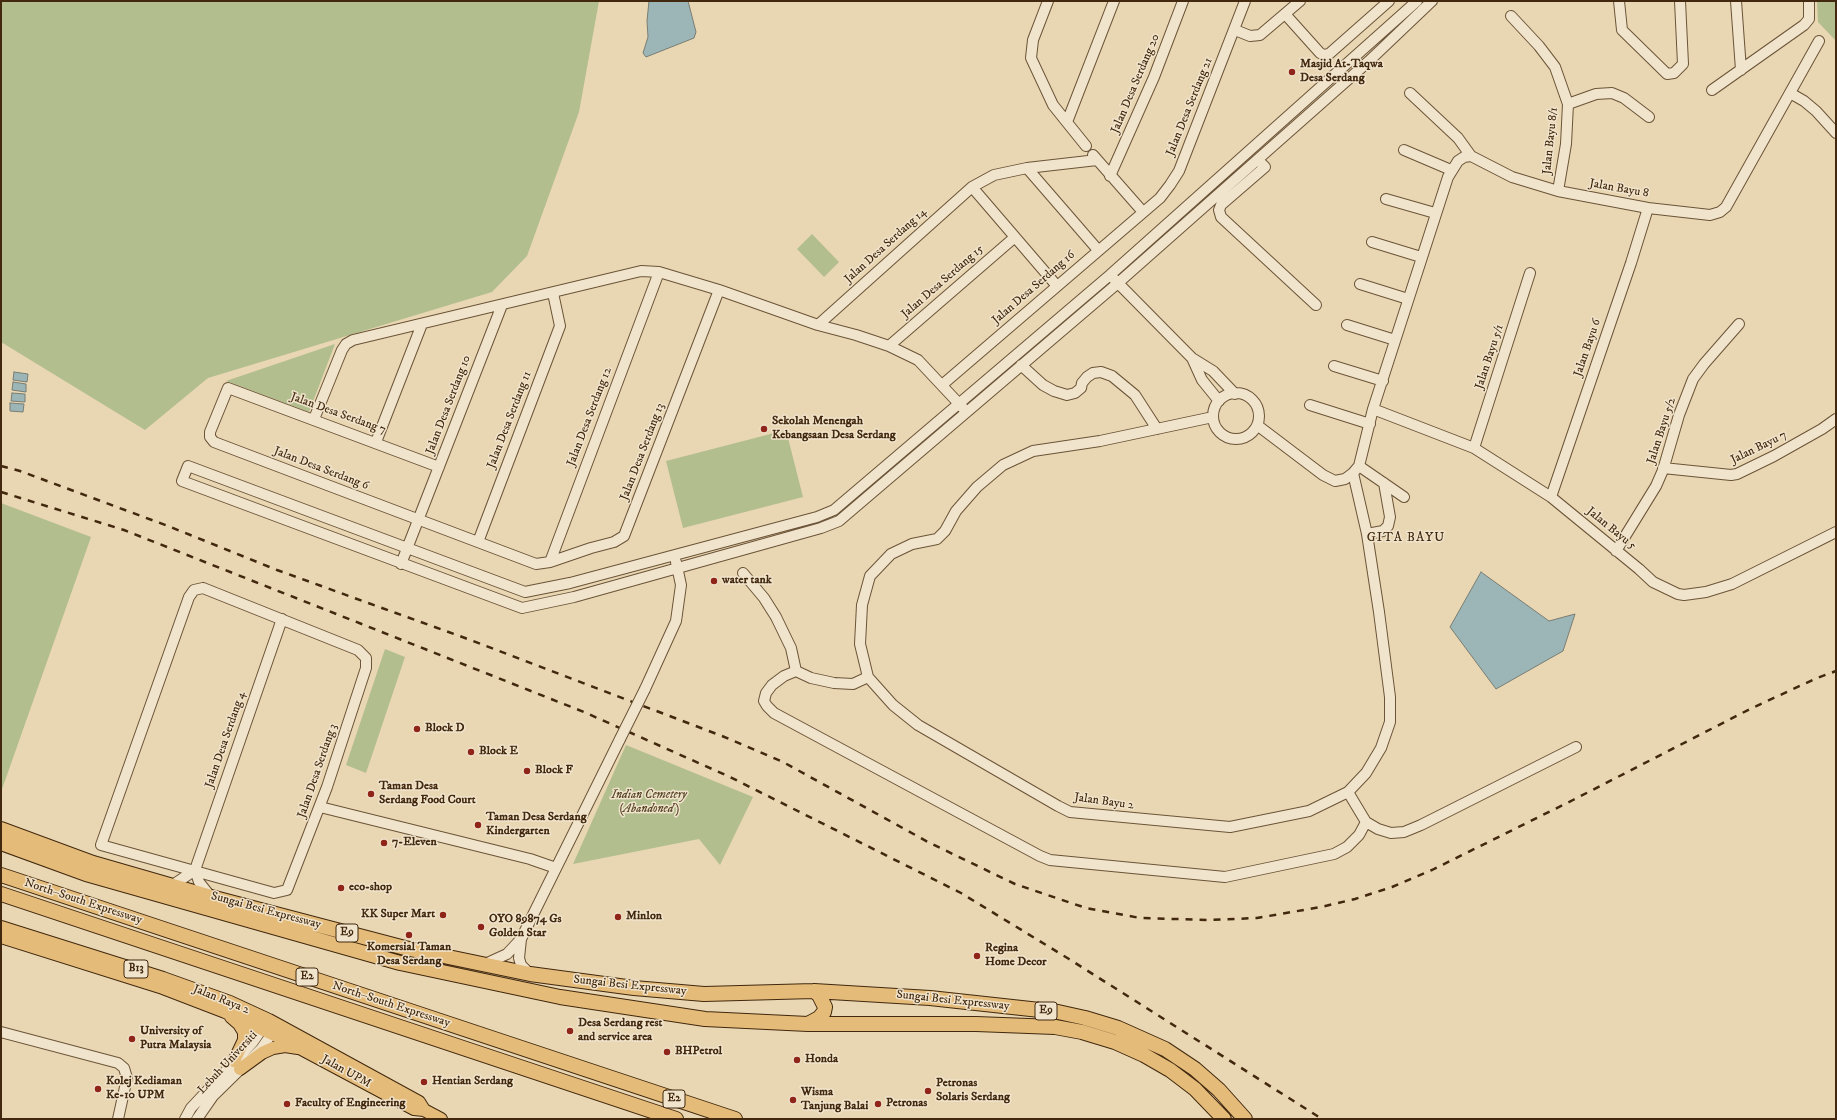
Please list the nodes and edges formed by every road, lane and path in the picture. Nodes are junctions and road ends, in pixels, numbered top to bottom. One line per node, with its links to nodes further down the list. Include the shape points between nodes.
1 (1048, 1): 26 (street, via 1033,40 1031,58 1053,105)
2 (1114, 1): 26 (street)
3 (1183, 1): 34 (street, Jalan Desa Serdang 20, via 1154,77)
4 (1245, 1): 15 (street, Jalan Desa Serdang 21)
5 (1300, 1): 13 (street)
6 (1389, 1): 16 (street)
7 (1417, 1): 18 (street)
8 (1432, 1): 19 (street)
9 (1619, 1): 10 (street, via 1622,30 1668,74 1674,73 1683,64)
10 (1680, 1)
11 (1736, 1): 20 (street)
12 (1809, 1): 20 (street, via 1809,19 1804,25)
13 (1285, 14): 15 (street, via 1260,36 1250,36); 16 (street, via 1324,55 1330,54)
14 (1511, 16): 24 (street, Jalan Bayu 8/1, via 1555,68)
15 (1235, 30): 39 (street, Jalan Desa Serdang 21, via 1179,171 1160,198)
16 (1348, 38): 18 (street)
17 (1819, 41): 23 (street, Jalan Bayu 8)
18 (1361, 52): 19 (street); 46 (street)
19 (1369, 61): 31 (street)
20 (1741, 70): 21 (street)
21 (1712, 90)
22 (1410, 93): 30 (street, Jalan Bayu 8, via 1458,138)
23 (1790, 93): 27 (street, via 1816,111); 38 (street, Jalan Bayu 8, via 1726,207 1720,212 1710,215)
24 (1568, 104): 25 (street, via 1596,94 1612,93 1624,98); 36 (street, Jalan Bayu 8/1, via 1566,144)
25 (1649, 117)
26 (1067, 122): 29 (street)
27 (1836, 133)
28 (1404, 150): 33 (street)
29 (1092, 154): 32 (street, Jalan Desa Serdang 14); 34 (street)
30 (1471, 156): 33 (street, via 1464,157); 36 (street, Jalan Bayu 8, via 1512,177)
31 (1258, 160): 48 (street); 55 (street, via 1265,167 1221,205 1221,217)
32 (1027, 168): 35 (street, Jalan Desa Serdang 14, via 994,174); 43 (street)
33 (1451, 170): 40 (street)
34 (1110, 176): 39 (street)
35 (972, 187): 41 (street); 57 (street, Jalan Desa Serdang 14)
36 (1558, 191): 38 (street, Jalan Bayu 8)
37 (1386, 198): 40 (street)
38 (1648, 208): 87 (street, Jalan Bayu 6)
39 (1143, 212): 43 (street, Jalan Desa Serdang 16)
40 (1435, 213): 44 (street)
41 (1015, 237): 50 (street); 61 (street, Jalan Desa Serdang 15)
42 (1372, 242): 44 (street)
43 (1098, 250): 50 (street, Jalan Desa Serdang 16)
44 (1421, 257): 53 (street)
45 (1530, 273): 81 (street, Jalan Bayu 5/1)
46 (1110, 275): 48 (street); 69 (street)
47 (657, 277): 51 (street); 52 (street, via 641,271 626,273); 95 (street, Jalan Desa Serdang 12)
48 (1118, 283): 62 (street); 63 (street)
49 (1360, 284): 53 (street)
50 (1057, 286): 66 (street, Jalan Desa Serdang 16)
51 (718, 290): 57 (street); 95 (street, Jalan Desa Serdang 13, via 624,536 614,542)
52 (553, 293): 54 (street); 91 (street, Jalan Desa Serdang 11, via 560,326)
53 (1408, 299): 60 (street)
54 (502, 305): 56 (street); 82 (street, Jalan Desa Serdang 10)
55 (1316, 305)
56 (422, 324): 74 (street, via 353,340 346,344); 80 (street)
57 (818, 324): 61 (street)
58 (1739, 324): 83 (street, Jalan Bayu 5/2, via 1694,379 1679,415)
59 (1347, 326): 60 (street)
60 (1395, 340): 65 (street)
61 (888, 346): 66 (street, via 918,360)
62 (1192, 358): 67 (street, via 1213,371); 68 (street, via 1202,380)
63 (1021, 365): 72 (street); 78 (street, via 1043,385 1067,395 1081,388 1082,383 1093,373 1101,372 1112,376 1135,395)
64 (1334, 366): 65 (street)
65 (1382, 380): 71 (street)
66 (942, 384): 69 (street)
67 (1235, 394): 68 (street); 77 (street, via 1247,396 1257,406)
68 (1219, 401): 73 (street)
69 (958, 403): 72 (street); 94 (street, via 834,510 817,517)
70 (1310, 405): 76 (street)
71 (1374, 409): 76 (street); 81 (street, Jalan Bayu 5)
72 (967, 412): 98 (street, via 839,521)
73 (1213, 417): 77 (street, via 1219,431 1231,439 1250,435); 78 (street)
74 (314, 419): 79 (street, Jalan Desa Serdang 7, via 228,388 210,432); 80 (street, Jalan Desa Serdang 7)
75 (1836, 419): 83 (street, Jalan Bayu 7, via 1822,430 1731,476)
76 (1370, 424): 84 (street)
77 (1257, 425): 84 (street, via 1323,475 1335,481 1345,479)
78 (1157, 429): 102 (street, via 1033,451 1003,465 977,487 956,511 945,531 937,539 912,544 891,554 870,576 862,605 860,644)
79 (214, 442): 88 (street, Jalan Desa Serdang 6)
80 (376, 442): 82 (street, Jalan Desa Serdang 7)
81 (1474, 448): 87 (street, Jalan Bayu 5)
82 (439, 467): 88 (street, Jalan Desa Serdang 10)
83 (1663, 468): 93 (street, Jalan Bayu 5/2, via 1651,496)
84 (1356, 470): 85 (street); 90 (street)
85 (1384, 483): 86 (street); 90 (street, via 1390,517 1388,526 1383,531)
86 (1404, 497)
87 (1551, 497): 93 (street, Jalan Bayu 5)
88 (419, 517): 91 (street, Jalan Desa Serdang 6); 92 (street, Jalan Desa Serdang 10)
89 (1836, 532): 93 (street, Jalan Bayu 5, via 1732,584 1684,596 1653,582)
90 (1367, 534): 104 (street, via 1390,697 1390,722 1381,748 1366,773)
91 (478, 542): 97 (street, Jalan Desa Serdang 6)
92 (408, 547): 94 (street, via 525,592 570,583); 96 (street, Jalan Desa Serdang 10); 96 (street, via 188,466 182,481)
93 (1616, 551)
94 (674, 555): 98 (street)
95 (550, 562): 97 (street, Jalan Desa Serdang 13)
96 (401, 564): 98 (street, via 522,608)
97 (536, 564)
98 (678, 569): 109 (street, bridge, via 681,585 676,621)
99 (743, 573): 101 (street, via 776,617 791,648)
100 (282, 619): 105 (street, Jalan Desa Serdang 3, via 358,650 366,658 366,668); 110 (street, Jalan Desa Serdang 4); 110 (street, via 203,588 194,590 189,597 101,846)
101 (796, 672): 102 (street, via 834,683 854,684); 106 (street, via 784,676 766,693 764,700 774,713 1050,860 1225,877 1334,854 1348,847)
102 (868, 677): 104 (street, Jalan Bayu 2, via 893,705 918,725 1070,812 1230,827 1309,811)
103 (1576, 747): 106 (street, via 1404,832 1391,833)
104 (1348, 792): 106 (street)
105 (320, 807): 109 (street, via 530,859); 110 (street, Jalan Desa Serdang 3, via 287,890 274,893)
106 (1366, 822)
107 (1, 829): 112 (highway, Sungai Besi Expressway / E9, via 93,863)
108 (1, 843): 122 (highway, Sungai Besi Expressway / E9, via 86,874 400,963 630,1009 704,1019)
109 (556, 868): 117 (street)
110 (195, 870): 112 (street); 114 (street, via 199,882)
111 (1, 875): 133 (highway, North–South Expressway / E2)
112 (173, 885): 114 (highway, Sungai Besi Expressway / E9)
113 (1, 894): 132 (highway, North–South Expressway / E2)
114 (211, 897): 118 (highway, Sungai Besi Expressway / E9)
115 (1, 927): 123 (main road, Jalan Raya 2 / B13, via 230,1002)
116 (1, 937): 121 (main road, Jalan Raya 2 / B13, via 160,987)
117 (521, 939): 118 (street, via 507,954); 119 (street, via 519,958 521,965)
118 (483, 966): 119 (highway, Sungai Besi Expressway / E9)
119 (530, 974): 120 (highway, Sungai Besi Expressway / E9, via 634,988 704,994)
120 (814, 991): 122 (highway, via 825,1007 819,1018); 135 (highway, Sungai Besi Expressway / E9, via 930,998 1058,1012 1092,1020 1124,1030 1165,1049 1220,1090)
121 (225, 1012): 123 (main road, Jalan Raya 2 / B13); 126 (main road, via 244,1032)
122 (808, 1024): 134 (highway, Sungai Besi Expressway / E9, via 1040,1026 1082,1032 1115,1042 1170,1070 1195,1089)
123 (270, 1027): 125 (main road, Jalan UPM / B13); 126 (street, Lebuh Universiti, via 262,1049); 127 (main road, Jalan Raya 2 / B13, via 419,1102)
124 (1, 1032): 128 (street, via 118,1063 124,1068 127,1078)
125 (303, 1049): 126 (main road, via 285,1046 273,1048); 127 (main road, Jalan UPM / B13, via 414,1109)
126 (237, 1065): 129 (street, Lebuh Universiti, via 191,1108); 130 (street, Lebuh Universiti)
127 (424, 1110): 131 (main road, Jalan UPM / B13)
128 (118, 1119)
129 (186, 1119)
130 (197, 1119)
131 (441, 1119)
132 (676, 1119)
133 (735, 1119)
134 (1224, 1119)
135 (1245, 1119)

